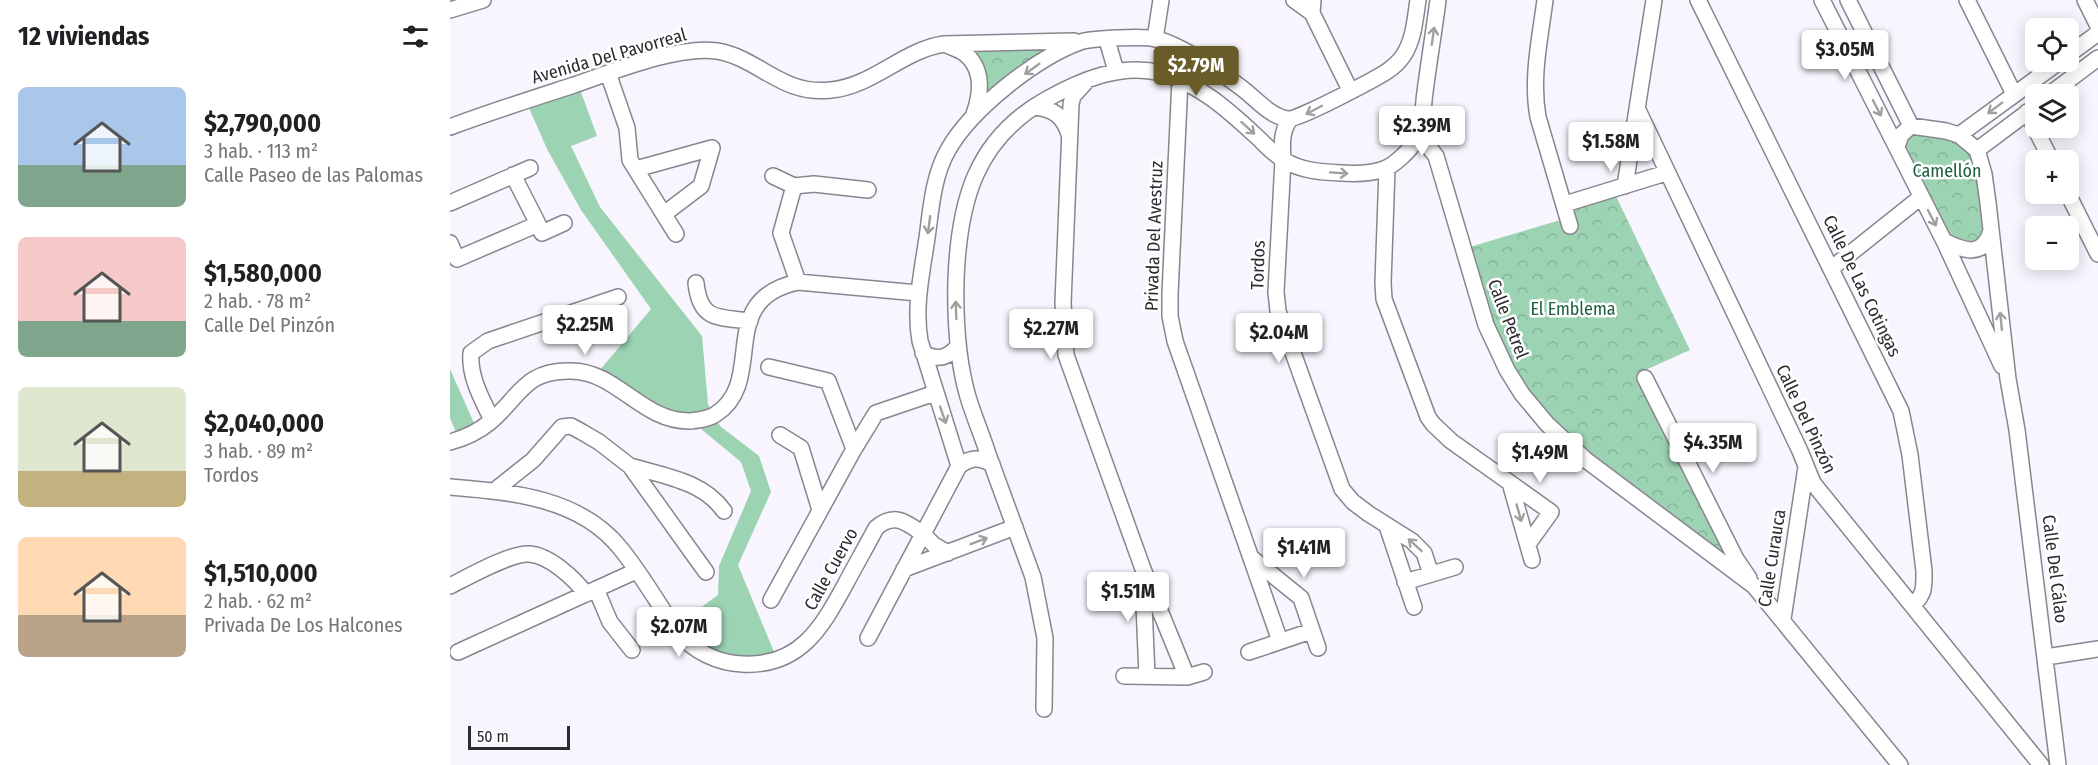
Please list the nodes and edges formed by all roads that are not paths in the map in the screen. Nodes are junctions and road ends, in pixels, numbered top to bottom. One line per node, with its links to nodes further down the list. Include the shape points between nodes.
1 (483, 0): 14 (street)
2 (1161, 0): 17 (street)
3 (1294, 0): 13 (street)
4 (1418, 0): 29 (street, via 1411,42 1402,59)
5 (1438, 0): 40 (street, one-way to 5)
6 (1545, 0): 55 (street, via 1535,100)
7 (1654, 0): 32 (street)
8 (1698, 0): 66 (street, Calle De Las Cotingas)
9 (1822, 0): 41 (street, Calle Del Cálao, one-way to 41)
10 (1848, 0): 36 (street)
11 (1967, 0): 30 (street)
12 (2085, 0): 15 (street)
13 (1312, 6): 29 (street)
14 (450, 10)
15 (2098, 26)
16 (2098, 33): 21 (street)
17 (1155, 39): 18 (street, Avenida Del Pavorreal); 35 (street, via 1179,48 1279,116)
18 (1107, 40): 19 (street, Avenida Del Pavorreal); 23 (street)
19 (1083, 41): 20 (street, Avenida Del Pavorreal); 33 (street, one-way to 33, via 1056,52)
20 (944, 44): 25 (street, Avenida Del Pavorreal, via 910,54 852,86 814,92 796,88 719,52 699,50); 33 (street, via 965,54 975,67 980,97)
21 (2079, 47)
22 (2098, 58): 28 (street)
23 (1116, 71): 26 (street); 27 (street, via 1142,70)
24 (2045, 72): 30 (street)
25 (608, 74): 37 (street, Avenida Del Pavorreal); 45 (street, via 627,128 630,160)
26 (1089, 80): 31 (street); 38 (street, via 1073,96)
27 (1180, 80): 43 (street, one-way to 43, via 1220,103); 96 (street, Privada Del Avestruz, via 1170,316 1175,341)
28 (2063, 84)
29 (1350, 90): 35 (street, one-way to 35)
30 (2014, 94): 39 (street, one-way to 39)
31 (1034, 106): 38 (street, via 1053,110 1064,120); 72 (street, one-way to 31, via 957,254 965,204 973,180 994,143)
32 (1638, 110): 47 (street, Calle Del Pinzón); 51 (street)
33 (974, 114): 69 (street, one-way to 69, via 947,151 939,173)
34 (2025, 114): 42 (street)
35 (1290, 119): 43 (street, Tordos, via 1283,129)
36 (1911, 126): 39 (street); 41 (street, via 1901,135)
37 (450, 127)
38 (1069, 134): 100 (street, via 1063,303 1066,355)
39 (1959, 135): 42 (street)
40 (1416, 139): 46 (street); 106 (street, Calle Petrel, via 1427,144 1436,156 1486,325 1522,394 1586,460)
41 (1897, 147): 53 (street, Calle Del Cálao)
42 (1977, 150): 61 (street, Calle Del Cálao)
43 (1283, 160): 46 (street, one-way to 46, via 1306,170 1330,173 1362,175); 91 (street, Tordos, via 1278,311 1342,489)
44 (530, 168): 48 (street)
45 (636, 169): 57 (street); 57 (street, via 712,148 701,186)
46 (1387, 169): 86 (street, via 1384,299 1428,417 1442,433)
47 (1666, 173): 51 (street); 85 (street, Calle Del Pinzón)
48 (513, 175): 54 (street); 59 (street)
49 (774, 176): 50 (street)
50 (794, 186): 52 (street, via 814,184); 67 (street, via 781,233)
51 (1625, 186): 55 (street)
52 (868, 190)
53 (1921, 197): 63 (street, Calle Del Cálao, one-way to 63); 66 (street)
54 (450, 203)
55 (1565, 204): 60 (street)
56 (2073, 204): 65 (street)
57 (663, 214): 62 (street)
58 (564, 223): 59 (street, via 542,233)
59 (538, 224): 64 (street, via 457,259)
60 (1570, 226)
61 (1991, 231): 63 (street, via 1981,248 1961,250); 76 (street, Calle Del Cálao, one-way to 61)
62 (676, 234)
63 (1944, 241): 76 (street, Calle Del Cálao)
64 (450, 243)
65 (2098, 254)
66 (1832, 268): 109 (street, Calle De Las Cotingas, via 1894,395 1905,429 1924,571 1921,597)
67 (798, 282): 69 (street); 71 (street, via 768,293 756,305)
68 (696, 283): 71 (street, via 700,303 707,313)
69 (918, 293): 73 (street, via 917,324)
70 (618, 297): 78 (street, via 506,335 471,353 470,367)
71 (750, 321): 78 (street, via 738,386 728,405 714,416 678,421 659,416 602,378 573,370 539,376 523,386)
72 (958, 346): 73 (street, via 943,357); 82 (street, via 968,396)
73 (923, 353): 77 (street)
74 (769, 367): 81 (street, via 828,381)
75 (1645, 378): 106 (street, via 1736,559)
76 (2008, 379): 120 (street, Calle Del Cálao)
77 (935, 393): 81 (street, via 876,412); 84 (street, one-way to 84)
78 (492, 420): 80 (street, via 478,432)
79 (780, 435): 89 (street, via 801,448)
80 (450, 442)
81 (854, 449): 89 (street)
82 (992, 464): 84 (street, via 973,458); 92 (street)
83 (630, 466): 88 (street, via 582,432 571,426 562,427 533,460); 90 (street, via 690,483 708,493); 102 (street)
84 (958, 466): 93 (street)
85 (1806, 467): 109 (street, Calle Del Pinzón, via 1819,492); 111 (street, Calle Curauca)
86 (1510, 483): 94 (street, one-way to 94); 94 (street, via 1551,512)
87 (450, 487): 88 (street, Calle Cuervo)
88 (494, 491): 101 (street, Calle Cuervo, via 526,495 580,516 621,548)
89 (820, 510): 108 (street)
90 (724, 511)
91 (1387, 526): 103 (street, Tordos, one-way to 91, via 1424,553); 104 (street)
92 (1015, 527): 95 (street, one-way to 92); 125 (street, via 1033,577 1045,638)
93 (923, 534): 95 (street); 99 (street); 101 (street, Calle Cuervo, via 900,520 884,521 876,528 823,624 805,644 755,665 715,659 687,643)
94 (1528, 544): 97 (street)
95 (948, 553): 99 (street)
96 (1253, 559): 112 (street, via 1301,598); 114 (street, Privada Del Avestruz)
97 (1533, 560)
98 (1455, 567): 103 (street)
99 (904, 569): 113 (street)
100 (1143, 569): 123 (street); 124 (street)
101 (636, 572): 107 (street)
102 (706, 572)
103 (1431, 574): 104 (street)
104 (1406, 582): 110 (street)
105 (450, 586): 107 (street, via 506,559 529,554 556,566)
106 (1754, 586): 111 (street, Calle Petrel)
107 (590, 591): 116 (street); 118 (street)
108 (771, 600)
109 (1912, 605): 127 (street, Calle Del Pinzón)
110 (1414, 607)
111 (1783, 619): 126 (street)
112 (1311, 631): 114 (street); 115 (street)
113 (868, 638)
114 (1280, 641): 119 (street)
115 (1318, 648)
116 (632, 650)
117 (2098, 650): 120 (street)
118 (458, 652)
119 (1249, 652)
120 (2046, 657): 128 (street, Calle Del Cálao)
121 (1204, 672): 124 (street)
122 (1124, 676): 123 (street)
123 (1147, 676): 124 (street)
124 (1187, 677)
125 (1044, 709)
126 (1900, 765)
127 (2041, 765)
128 (2058, 765)

